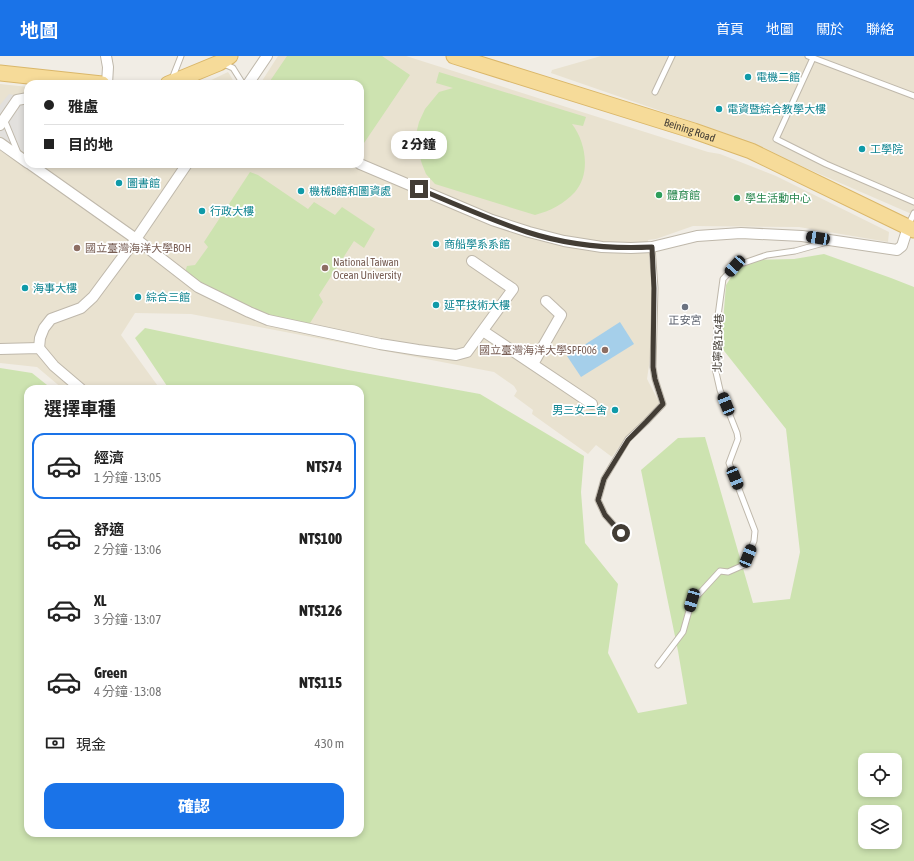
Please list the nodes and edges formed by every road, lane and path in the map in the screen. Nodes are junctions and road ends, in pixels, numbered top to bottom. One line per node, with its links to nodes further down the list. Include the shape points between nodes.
1 (106, 56): 10 (street)
2 (181, 56): 11 (lane)
3 (267, 56): 14 (street)
4 (454, 56): 27 (main road, Beining Road, via 694,131 751,152)
5 (672, 56): 15 (lane)
6 (810, 57): 16 (lane); 25 (lane, via 776,139)
7 (224, 59): 12 (main road); 13 (lane)
8 (0, 73): 9 (main road)
9 (65, 80)
10 (107, 80)
11 (171, 80)
12 (178, 80)
13 (240, 80)
14 (251, 80)
15 (655, 92)
16 (914, 96)
17 (24, 99): 18 (street, via 17,100)
18 (2, 122): 20 (lane)
19 (0, 143): 20 (street)
20 (19, 156): 21 (street)
21 (24, 160)
22 (364, 166): 30 (street, 北寧路154巷, via 492,220 529,232 602,247)
23 (36, 168): 28 (street)
24 (184, 168): 28 (street)
25 (914, 202)
26 (914, 213): 27 (lane)
27 (911, 229): 29 (street, 北寧路154巷, via 897,250)
28 (136, 238): 33 (street, via 198,287 268,320 380,344 456,355 467,352); 34 (street, via 93,297 81,308 51,319 44,328)
29 (834, 240): 30 (street, 北寧路154巷, via 741,233 697,236); 40 (lane, 北寧路154巷, via 795,251 767,255 735,266 723,279 717,323 716,375 737,433 738,439 729,463 755,531 754,541 744,565 728,572 720,571 692,600 683,632)
30 (652, 247): 39 (lane, via 653,367 663,404 628,440 604,479 598,500 605,515)
31 (472, 261): 33 (street, via 513,289)
32 (546, 301): 36 (street, via 561,315)
33 (483, 330): 36 (street)
34 (39, 348): 35 (street); 37 (street, via 54,366)
35 (0, 349)
36 (533, 364): 38 (street)
37 (76, 385)
38 (592, 404)
39 (621, 533)
40 (658, 665)

